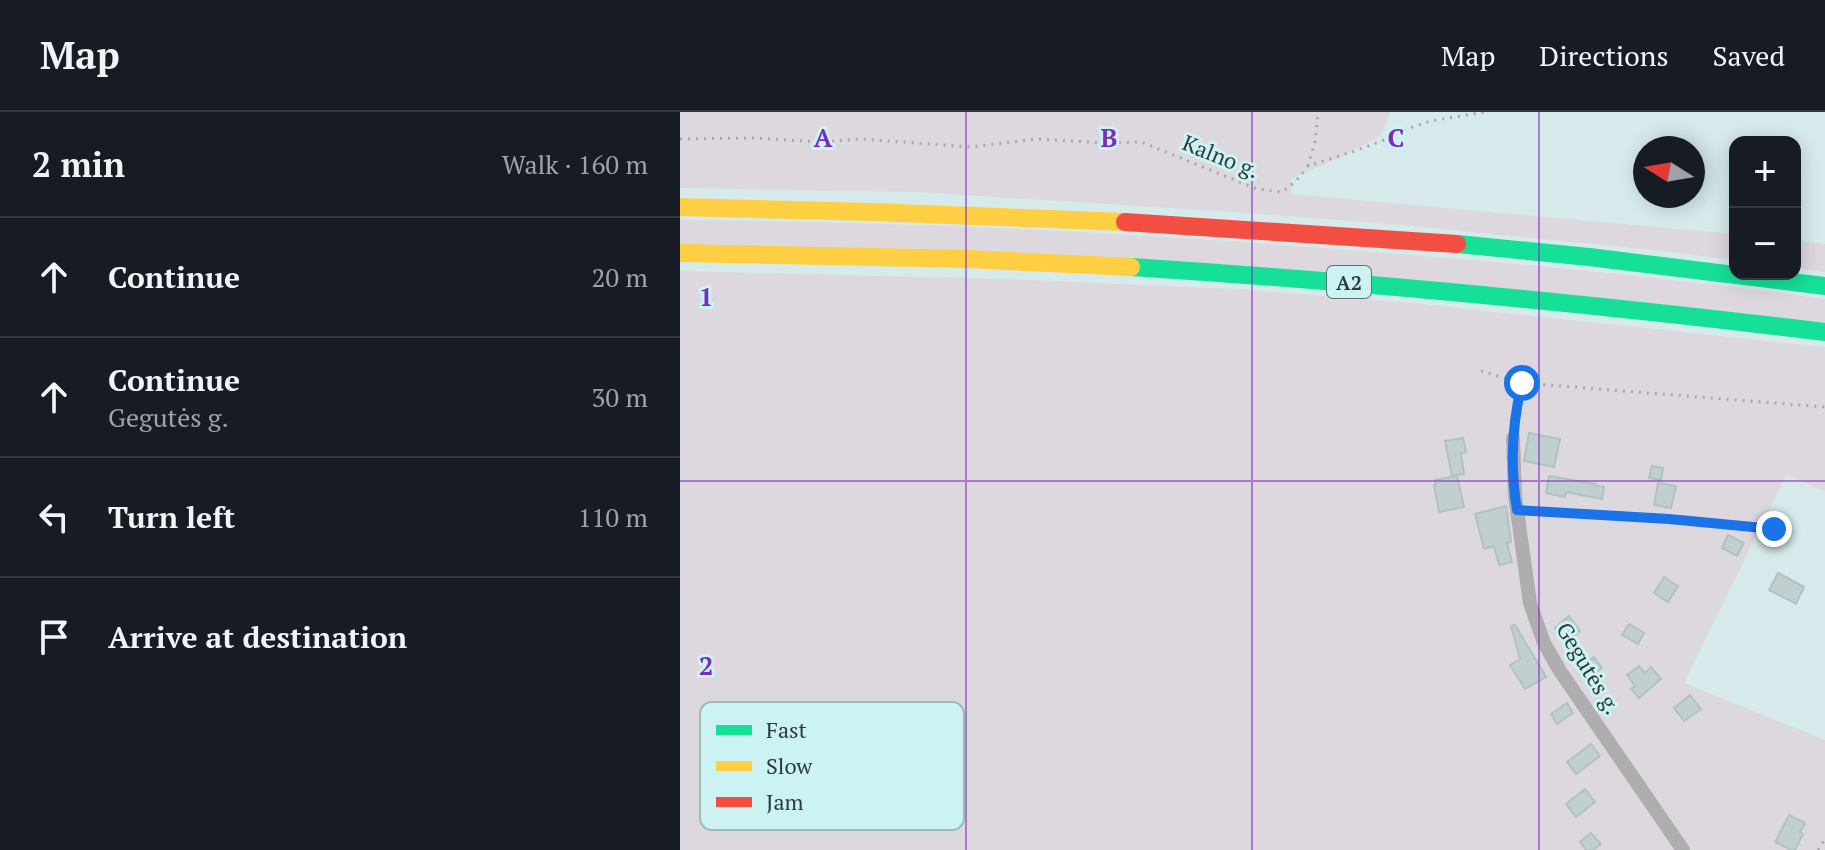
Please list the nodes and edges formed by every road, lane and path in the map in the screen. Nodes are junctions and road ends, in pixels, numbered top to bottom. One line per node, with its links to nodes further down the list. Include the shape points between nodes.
1 (1318, 112): 4 (path)
2 (1484, 112): 4 (path, Kalno g., via 1431,121)
3 (680, 139): 4 (path, Kalno g., via 861,139 971,147 1037,139 1141,142 1257,189 1282,192)
4 (1308, 166)
5 (680, 207): 7 (highway, A2, via 1251,229 1448,244)
6 (680, 253): 8 (highway, A2, via 982,260 1331,280)
7 (1825, 286)
8 (1825, 332)
9 (1481, 371): 10 (path)
10 (1522, 383): 11 (path); 12 (path)
11 (1825, 407)
12 (1513, 438): 13 (street, Gegutės g.)
13 (1517, 510): 14 (path); 16 (street, Gegutės g., via 1530,603 1544,643)
14 (1774, 529)
15 (1825, 839): 17 (path)
16 (1683, 850)
17 (1818, 850)

